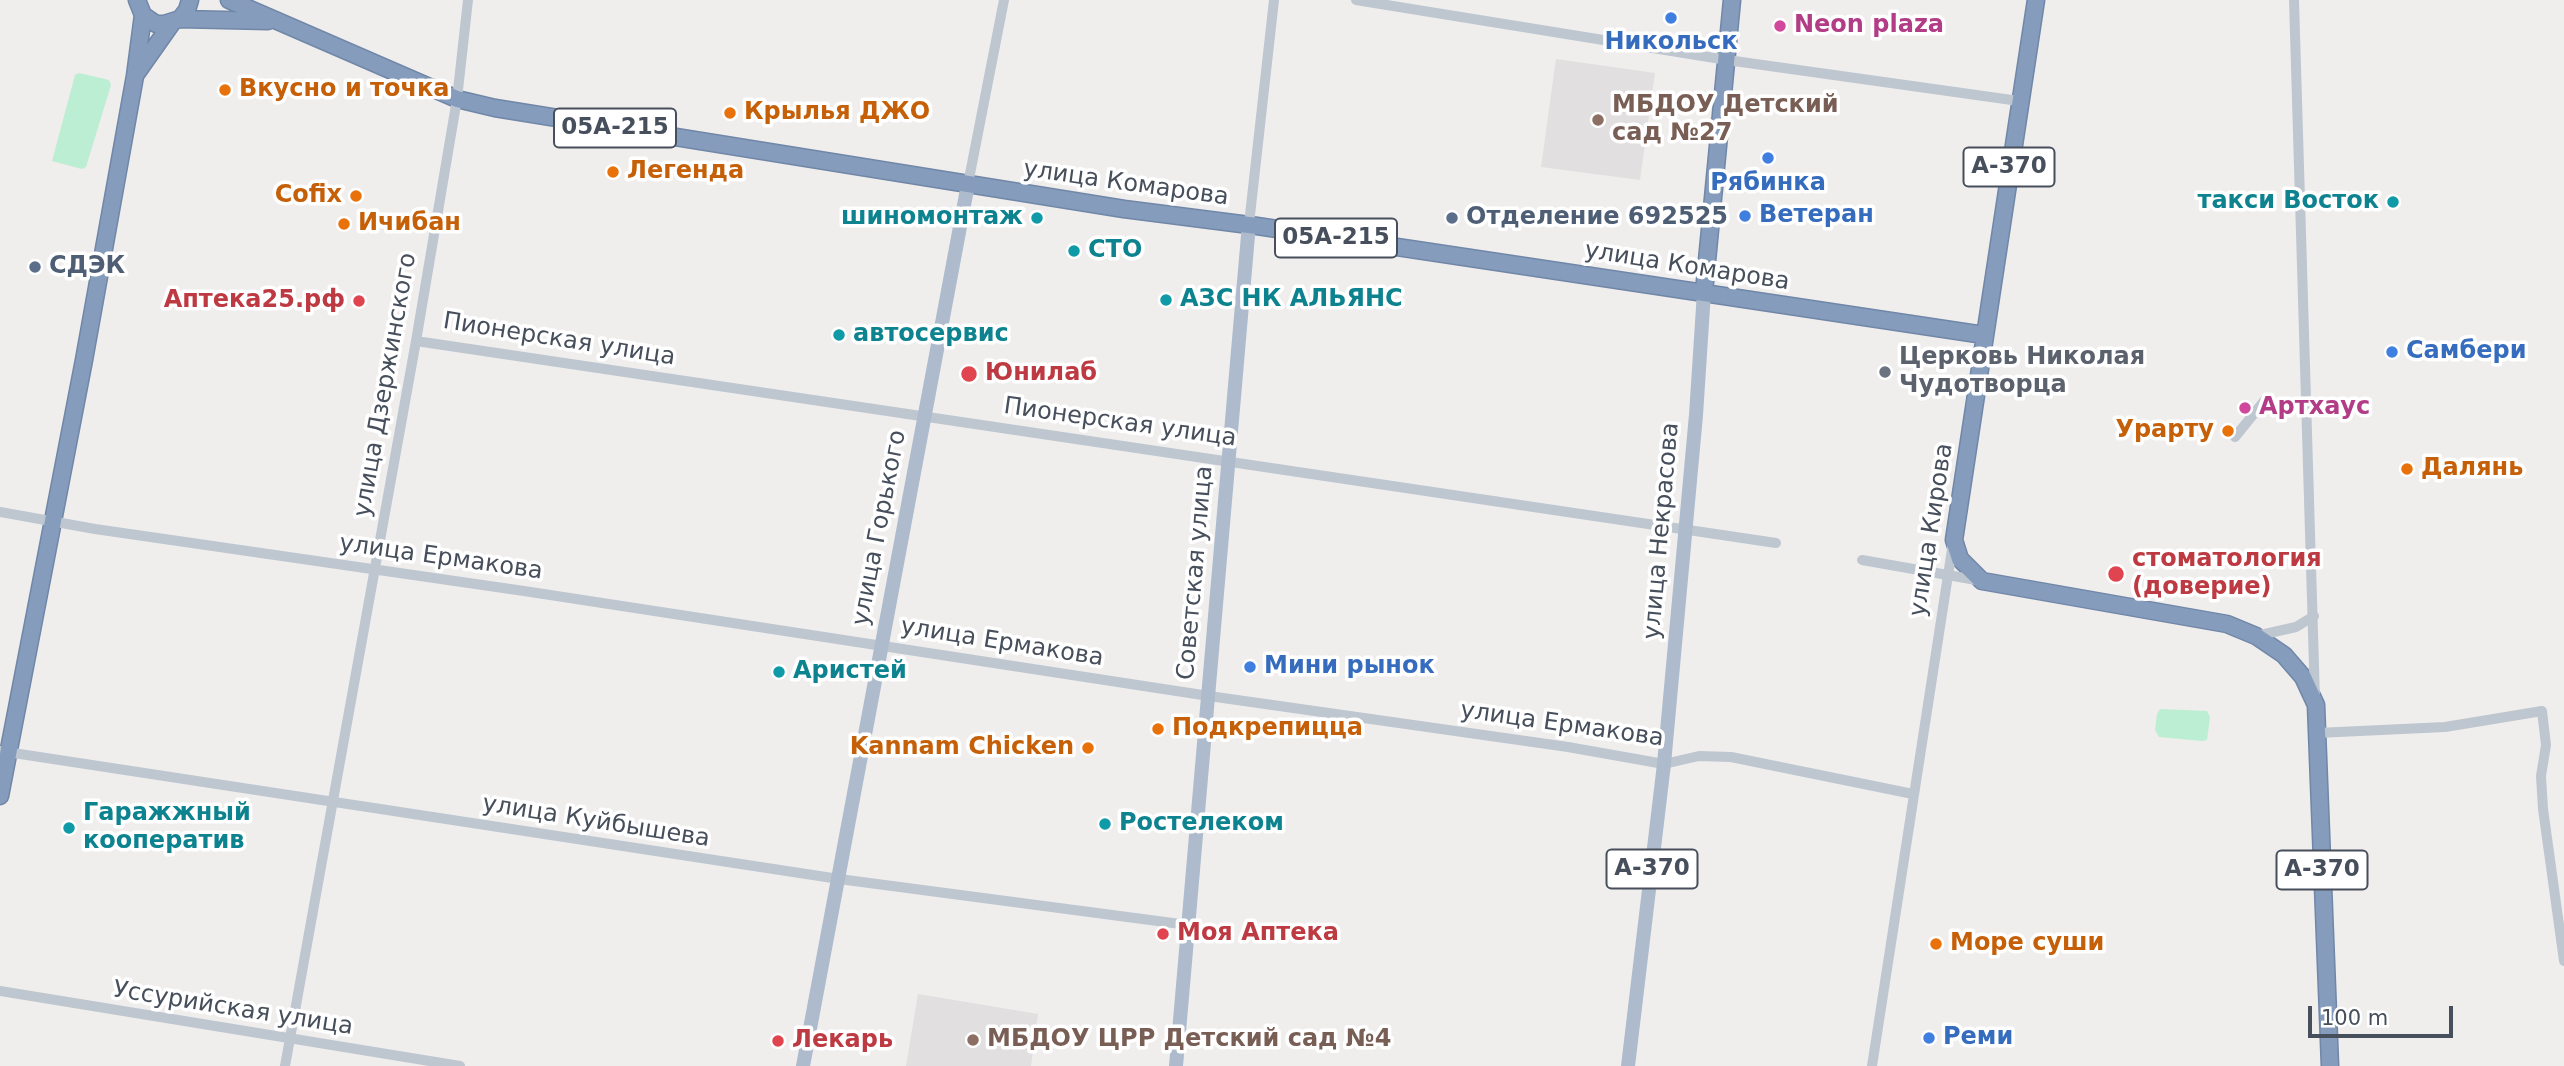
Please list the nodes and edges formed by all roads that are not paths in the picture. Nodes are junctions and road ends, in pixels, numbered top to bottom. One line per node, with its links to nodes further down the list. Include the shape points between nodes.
1 (190, 0): 11 (highway)
2 (229, 0): 12 (highway, улица Комарова / 05А-215)
3 (468, 0): 15 (street, улица Дзержинского)
4 (1004, 0): 17 (street, улица Горького)
5 (1274, 0): 18 (street, Советская улица)
6 (1356, 0): 13 (street)
7 (1732, 0): 13 (highway, улица Некрасова / А-370)
8 (2036, 0): 16 (highway, улица Кирова / А-370)
9 (2294, 0): 35 (street)
10 (140, 8): 11 (highway, 05А-215, via 156,24); 14 (highway)
11 (176, 21): 12 (highway, улица Комарова / 05А-215); 14 (highway)
12 (276, 22): 15 (highway, улица Комарова / 05А-215)
13 (1727, 60): 16 (street); 19 (highway, улица Некрасова / А-370)
14 (135, 76): 27 (highway)
15 (457, 99): 17 (highway, улица Комарова / 05А-215); 21 (street, улица Дзержинского)
16 (2019, 101): 20 (highway, улица Кирова / А-370)
17 (968, 184): 18 (highway, улица Комарова / 05А-215); 23 (main road, улица Горького)
18 (1249, 225): 19 (highway, улица Комарова / 05А-215); 25 (main road, Советская улица)
19 (1704, 292): 20 (highway, улица Комарова); 28 (main road, улица Некрасова / А-370)
20 (1984, 334): 29 (highway, улица Кирова / А-370)
21 (416, 341): 23 (street, Пионерская улица); 32 (street, улица Дзержинского)
22 (2265, 400): 24 (street)
23 (924, 417): 25 (street, Пионерская улица); 37 (main road, улица Горького)
24 (2235, 437)
25 (1229, 463): 28 (street, Пионерская улица); 38 (main road, Советская улица)
26 (0, 512): 27 (street, улица Ермакова)
27 (53, 522): 32 (street, улица Ермакова); 41 (highway)
28 (1684, 528): 30 (street, Пионерская улица); 42 (main road, улица Некрасова / А-370)
29 (1954, 540): 33 (street, улица Кирова); 34 (highway, via 1960,559)
30 (1776, 543)
31 (1862, 560): 33 (street)
32 (375, 570): 37 (street, улица Ермакова); 45 (street, улица Дзержинского)
33 (1948, 575): 34 (street); 43 (street, улица Кирова)
34 (1982, 581): 36 (highway, А-370, via 2227,624)
35 (2314, 617): 36 (street, via 2296,627); 39 (street)
36 (2256, 636): 39 (highway, А-370, via 2284,655 2304,677)
37 (881, 646): 38 (street, улица Ермакова); 46 (main road, улица Горького)
38 (1209, 696): 42 (street, улица Ермакова); 47 (main road, Советская улица)
39 (2316, 705): 40 (highway, А-370)
40 (2317, 733): 48 (street, via 2445,727 2542,711 2546,745 2541,776 2543,808); 57 (highway, А-370)
41 (4, 752): 44 (highway); 45 (street, улица Куйбышева)
42 (1664, 764): 43 (street, улица Ермакова, via 1699,756 1731,757); 55 (main road, улица Некрасова / А-370)
43 (1913, 794): 56 (street, улица Кирова)
44 (0, 796)
45 (334, 803): 46 (street, улица Куйбышева); 50 (street, улица Дзержинского)
46 (839, 879): 47 (street, улица Куйбышева); 53 (main road, улица Горького)
47 (1188, 925): 54 (main road, Советская улица)
48 (2564, 961)
49 (0, 991): 50 (street, Уссурийская улица)
50 (290, 1040): 51 (street, улица Дзержинского); 52 (street, Уссурийская улица)
51 (285, 1066)
52 (460, 1066)
53 (803, 1066)
54 (1176, 1066)
55 (1628, 1066)
56 (1872, 1066)
57 (2330, 1066)

